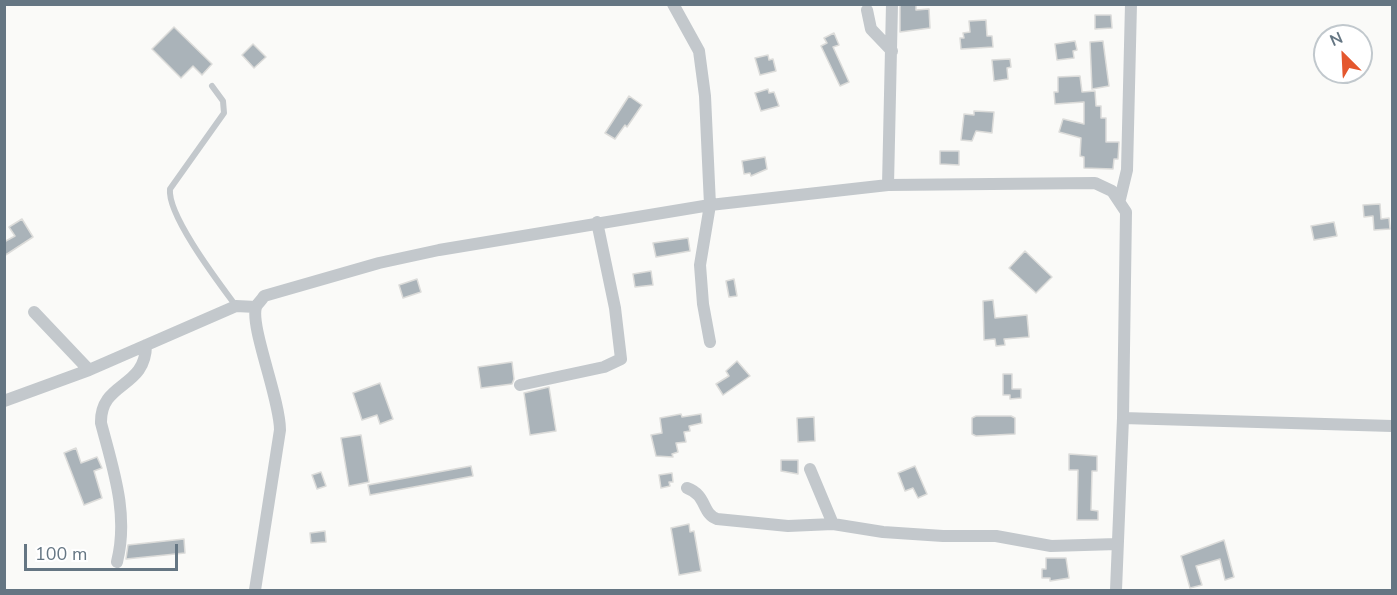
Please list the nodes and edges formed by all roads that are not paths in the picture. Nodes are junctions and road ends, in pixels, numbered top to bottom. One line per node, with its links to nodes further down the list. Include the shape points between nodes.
1 (673, 4): 9 (street, via 699,51 709,146)
2 (892, 4): 5 (street)
3 (1131, 4): 8 (street, via 1127,170)
4 (867, 10): 5 (street, via 871,29)
5 (892, 51): 7 (street)
6 (212, 86): 11 (lane, via 223,101 224,113 170,189 169,196 202,260)
7 (888, 185): 8 (street, via 1095,183); 9 (street)
8 (1120, 199): 19 (street, via 1126,212 1127,231)
9 (710, 205): 10 (street); 14 (street, via 700,265)
10 (597, 222): 12 (street, via 379,263 277,291 264,297); 17 (street, via 621,359 604,367)
11 (236, 306): 12 (street); 15 (street)
12 (256, 307): 26 (street, via 255,323 280,412 280,429)
13 (34, 312): 16 (street)
14 (710, 342)
15 (146, 345): 16 (street); 25 (street, via 146,362 141,370 105,401 101,410 122,510)
16 (89, 370): 18 (street)
17 (520, 385)
18 (4, 401)
19 (1123, 418): 20 (street); 24 (street)
20 (1392, 426)
21 (810, 469): 23 (street)
22 (687, 488): 23 (street, via 701,497 708,513 717,519 788,526)
23 (833, 524): 24 (street, via 943,537 996,536 1051,546)
24 (1117, 544): 27 (street)
25 (117, 562)
26 (255, 591)
27 (1116, 591)

